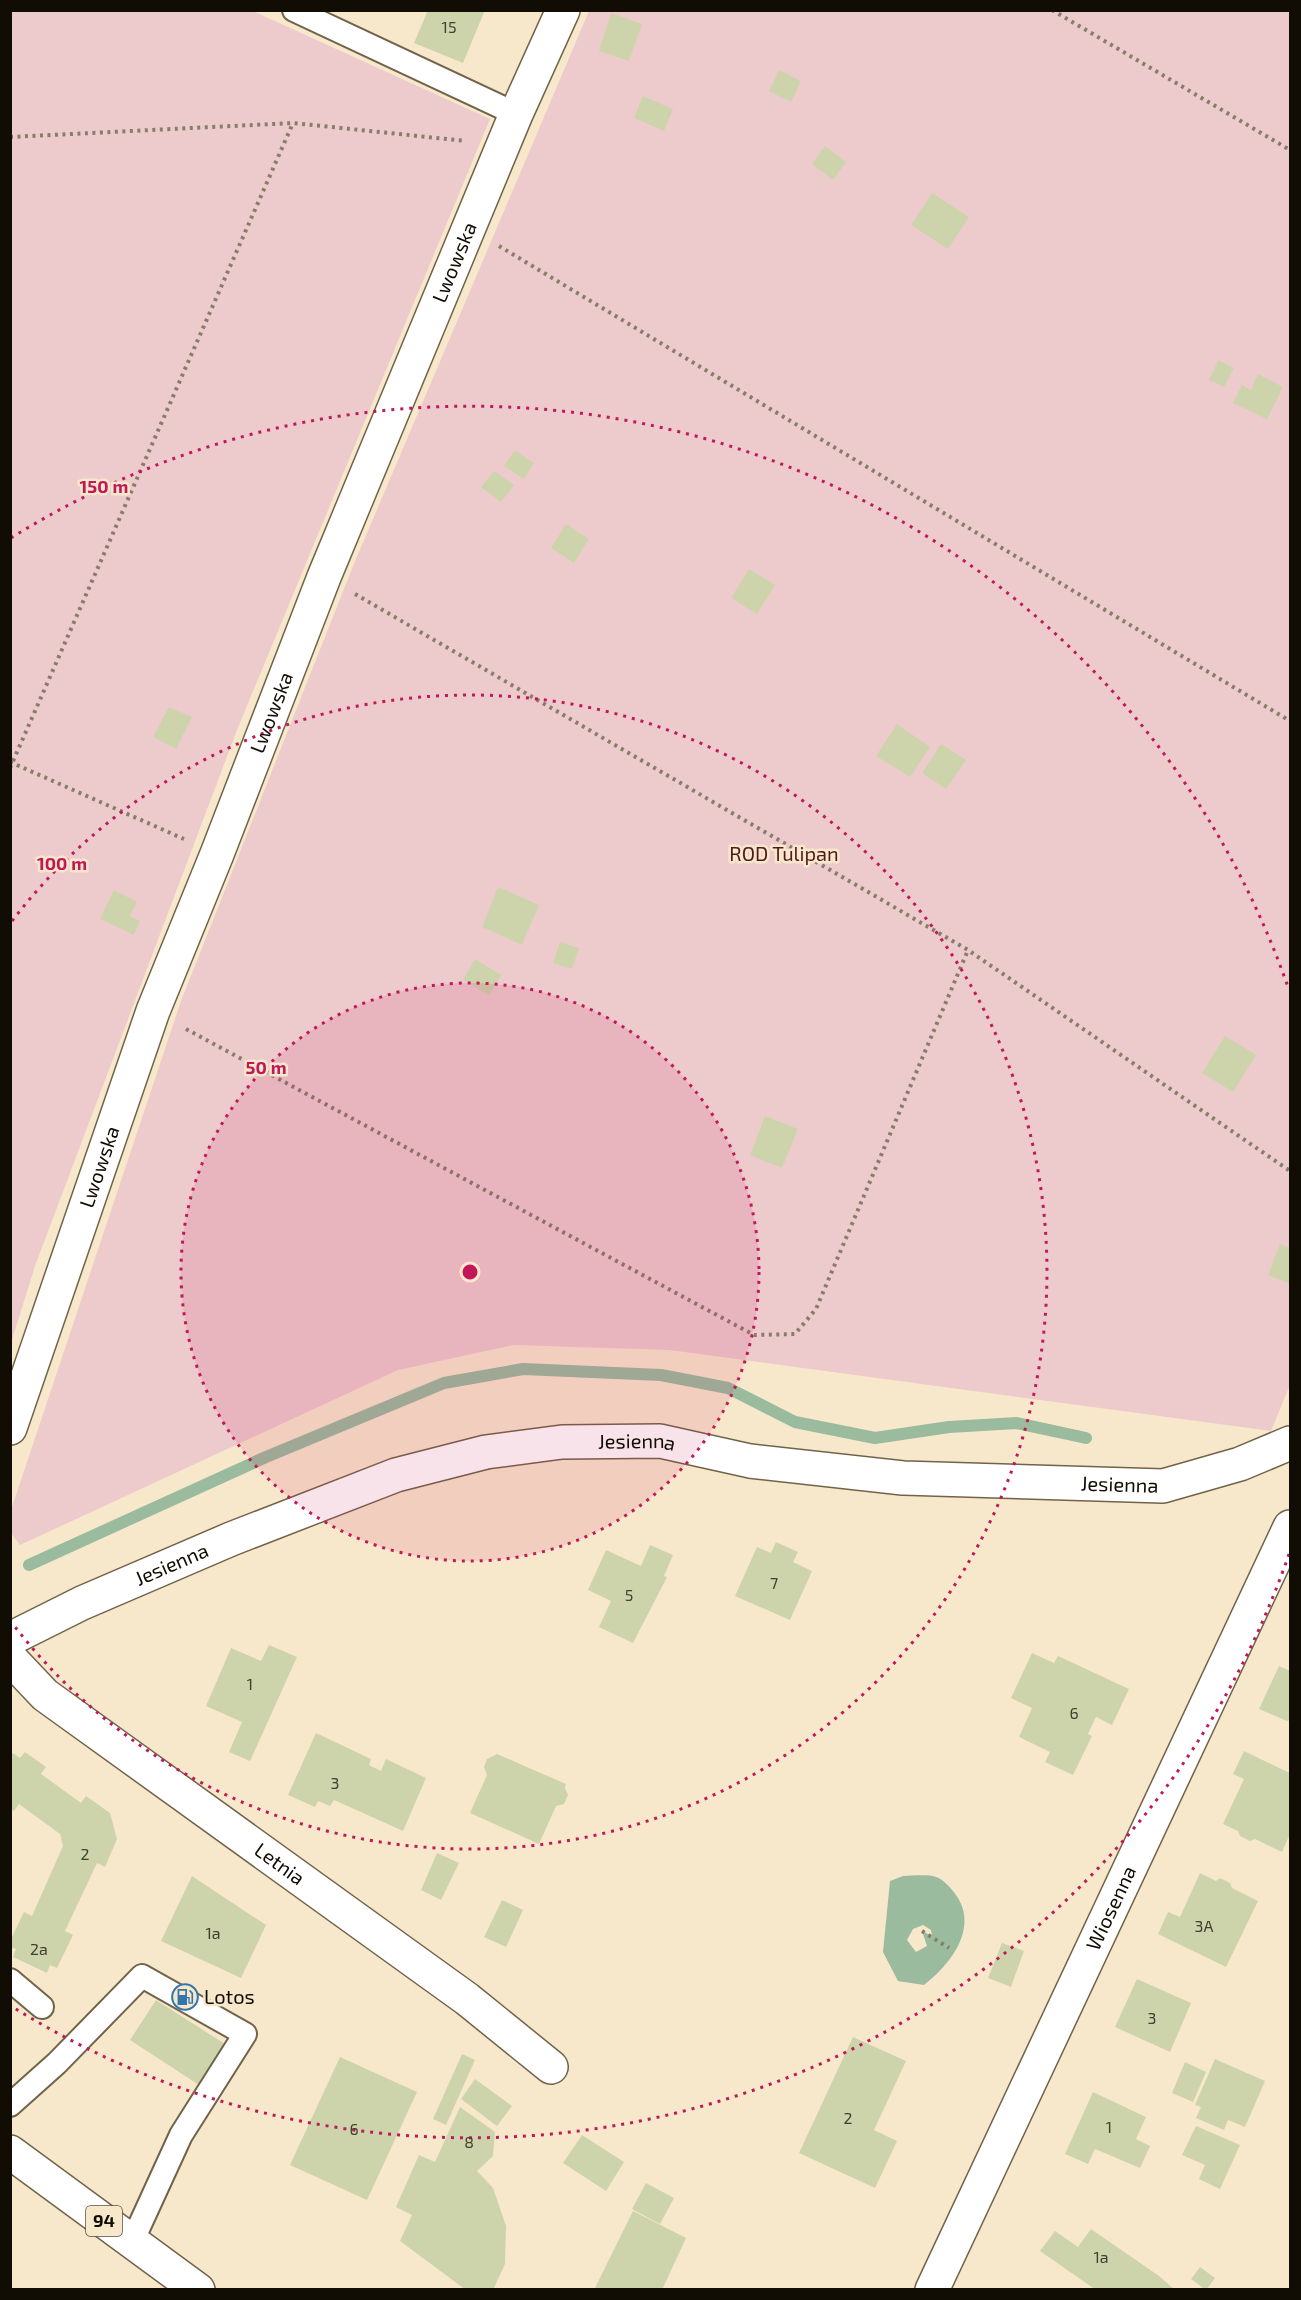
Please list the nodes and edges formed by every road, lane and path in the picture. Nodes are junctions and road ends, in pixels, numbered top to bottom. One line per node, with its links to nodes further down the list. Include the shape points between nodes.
1 (294, 10): 4 (lane)
2 (563, 10): 4 (street, Lwowska)
3 (1052, 10): 8 (path)
4 (516, 114): 7 (street, Lwowska)
5 (293, 123): 6 (path); 7 (path); 12 (path)
6 (10, 137)
7 (506, 145): 9 (street, Lwowska)
8 (1290, 150)
9 (470, 229): 10 (street, Lwowska); 11 (path)
10 (324, 577): 14 (street, Lwowska); 15 (path)
11 (1290, 721)
12 (12, 762): 13 (path); 14 (path)
13 (10, 768)
14 (217, 854): 16 (street, Lwowska)
15 (968, 950): 16 (path, via 816,1309 795,1334 754,1335); 17 (path)
16 (153, 1011): 18 (street, Lwowska)
17 (1290, 1171)
18 (10, 1428)
19 (1290, 1443): 21 (street, Jesienna, via 1240,1464 1163,1486 903,1478 750,1461 660,1441 562,1442 486,1452 396,1475 242,1535 82,1603)
20 (1287, 1545): 32 (street, Wiosenna)
21 (10, 1639)
22 (10, 1658): 27 (street, Letnia, via 45,1695 467,1999)
23 (922, 1931): 24 (path)
24 (949, 1948)
25 (10, 1980): 26 (lane)
26 (42, 2007)
27 (551, 2067)
28 (10, 2105): 30 (lane, via 142,1976 245,2034 181,2136)
29 (10, 2152): 30 (street, 94)
30 (132, 2242): 31 (street, 94)
31 (198, 2289)
32 (932, 2289)

